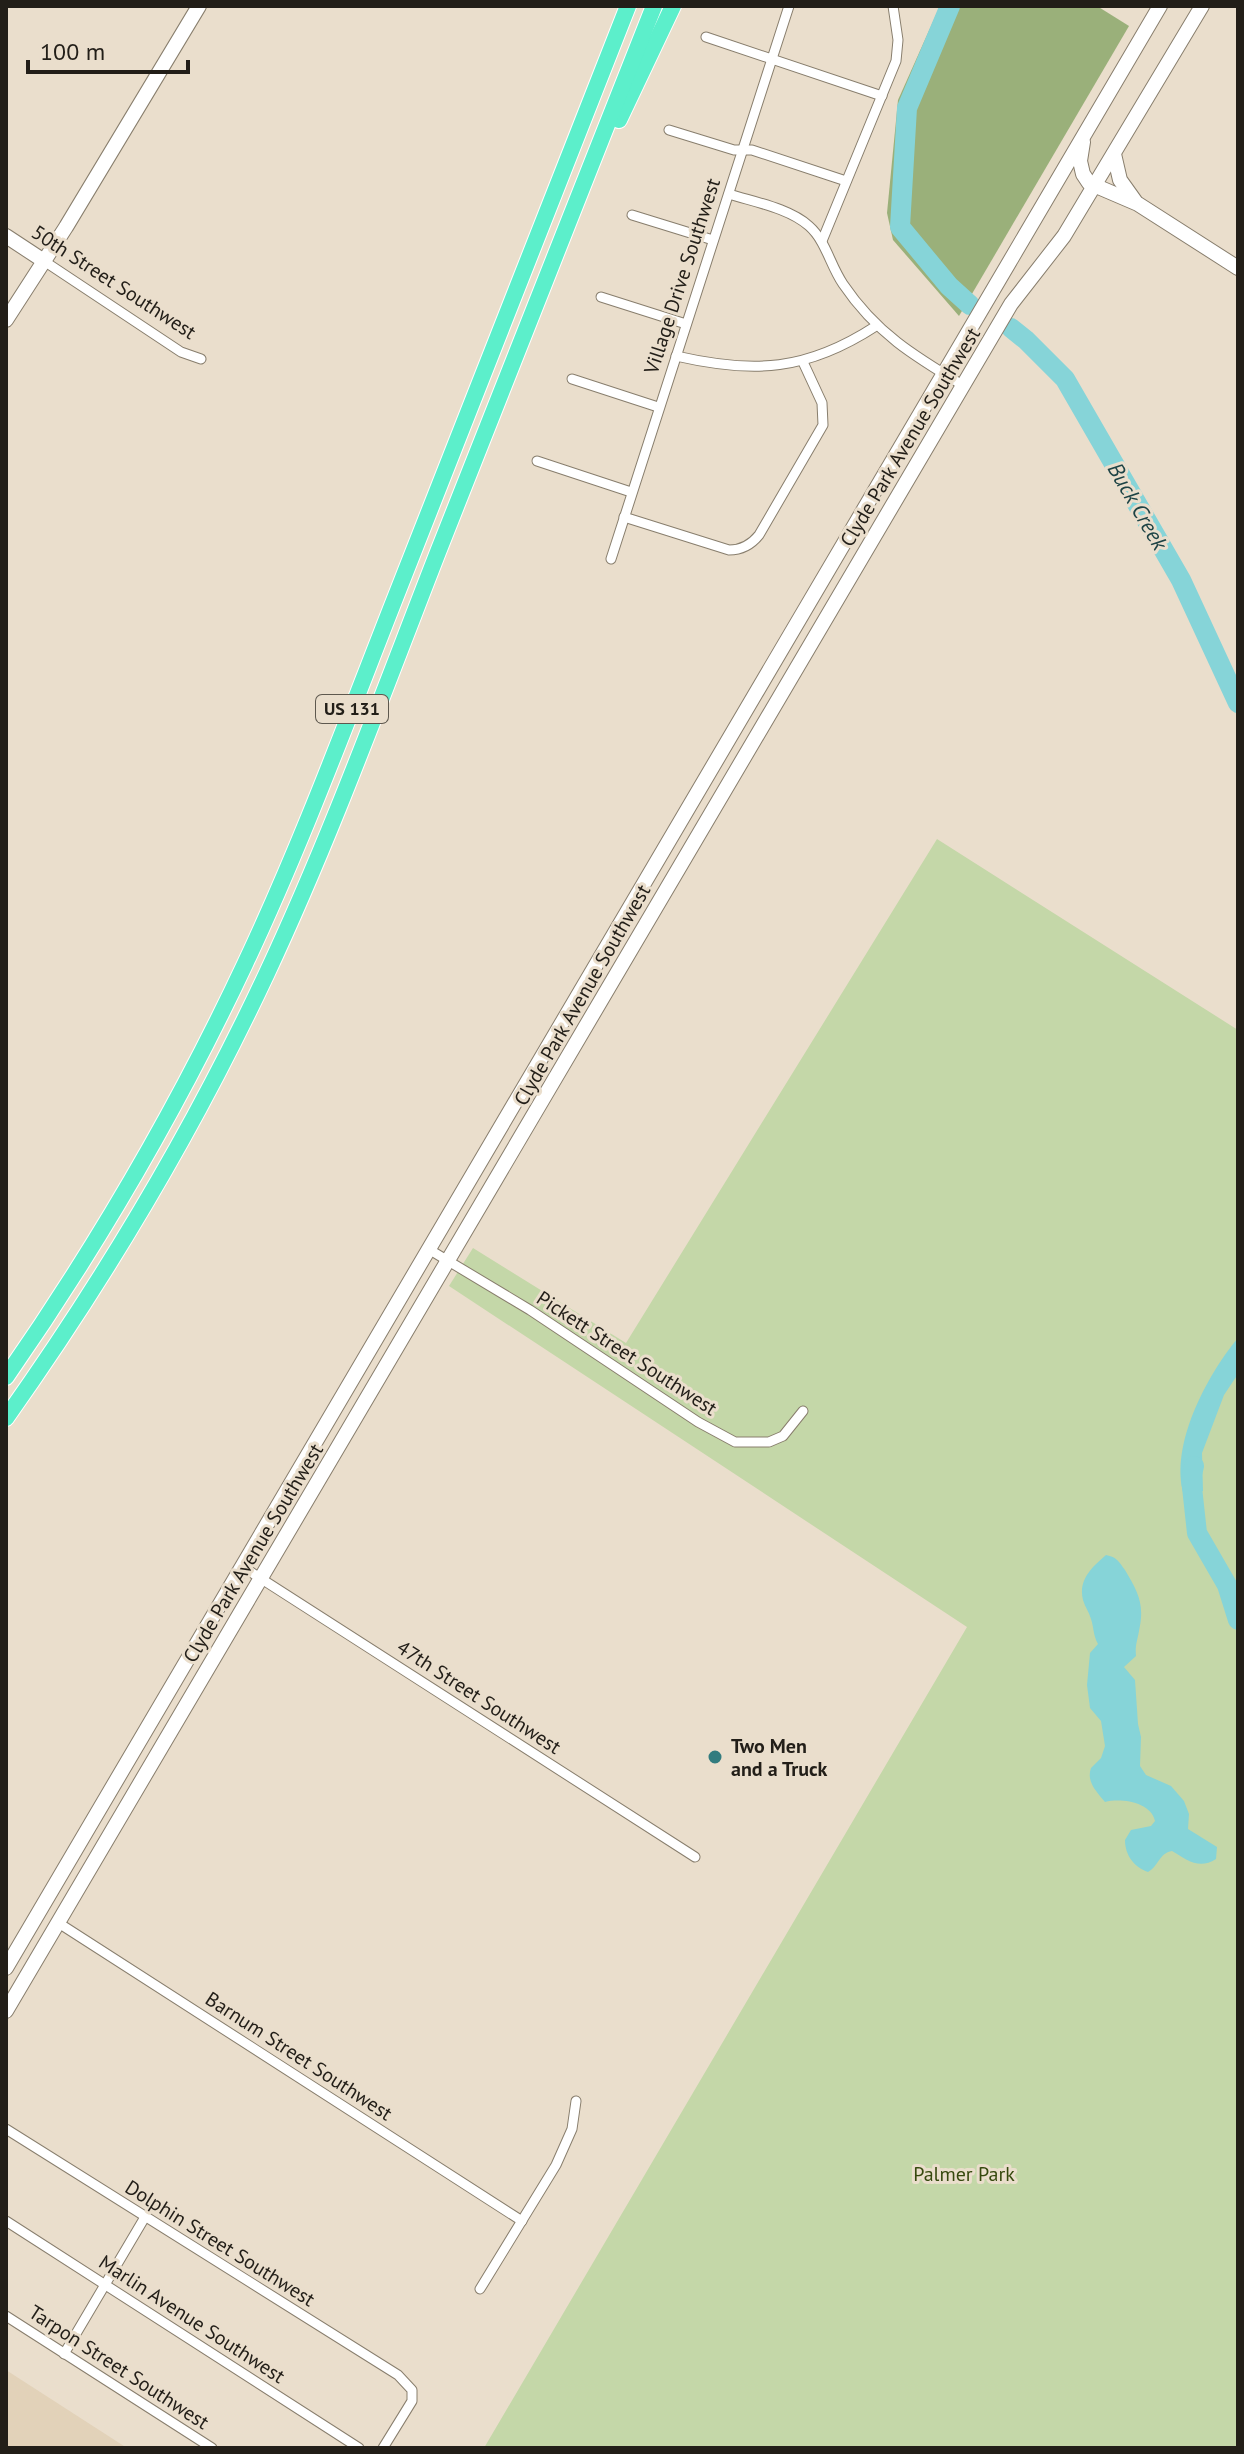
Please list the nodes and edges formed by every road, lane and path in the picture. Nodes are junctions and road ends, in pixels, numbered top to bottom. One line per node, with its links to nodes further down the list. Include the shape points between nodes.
1 (199, 6): 27 (main road)
2 (621, 6): 12 (highway)
3 (628, 6): 12 (highway, US 131)
4 (654, 6): 26 (highway, US 131)
5 (673, 6): 26 (highway)
6 (789, 6): 11 (street, Village Drive Southwest)
7 (893, 6): 13 (street, via 898,48)
8 (1160, 6): 15 (main road, Clyde Park Avenue Southwest)
9 (1202, 6): 17 (main road, Clyde Park Avenue Southwest)
10 (706, 37): 11 (street)
11 (772, 60): 13 (street); 16 (street, Village Drive Southwest)
12 (592, 96): 52 (highway, US 131, via 326,776 252,950 142,1163)
13 (882, 96): 18 (street)
14 (669, 130): 16 (street)
15 (1085, 131): 19 (main road, via 1081,166); 36 (main road, Clyde Park Avenue Southwest)
16 (742, 150): 18 (street); 20 (street, Village Drive Southwest)
17 (1114, 154): 19 (main road, Clyde Park Avenue Southwest); 21 (main road, via 1122,185)
18 (846, 181): 25 (street)
19 (1094, 187): 21 (main road); 38 (main road, Clyde Park Avenue Southwest, via 1011,304)
20 (729, 194): 24 (street, Village Drive Southwest); 25 (street, via 795,216)
21 (1138, 204): 28 (main road)
22 (632, 215): 24 (street)
23 (6, 236): 27 (main road, 50th Street Southwest)
24 (713, 240): 31 (street, Village Drive Southwest)
25 (822, 241): 32 (street, via 840,280)
26 (557, 252): 54 (highway, US 131, via 267,972 162,1175 79,1312)
27 (44, 261): 30 (main road); 34 (street, 50th Street Southwest, via 181,352)
28 (1238, 268)
29 (601, 297): 31 (street)
30 (6, 320)
31 (686, 324): 33 (street, Village Drive Southwest)
32 (876, 326): 35 (street); 36 (street)
33 (676, 356): 35 (street, via 729,367); 39 (street, Village Drive Southwest)
34 (201, 359)
35 (803, 362): 42 (street, via 822,403 823,425 751,543 729,550)
36 (943, 374): 38 (street); 44 (main road, Clyde Park Avenue Southwest)
37 (572, 379): 39 (street)
38 (964, 386): 45 (main road, Clyde Park Avenue Southwest)
39 (658, 407): 41 (street, Village Drive Southwest)
40 (537, 461): 41 (street)
41 (631, 492): 42 (street, Village Drive Southwest)
42 (624, 517): 43 (street, Village Drive Southwest)
43 (611, 559)
44 (784, 648): 45 (main road); 46 (main road, Clyde Park Avenue Southwest)
45 (802, 660): 47 (main road, Clyde Park Avenue Southwest)
46 (636, 900): 47 (main road); 48 (main road, Clyde Park Avenue Southwest)
47 (655, 911): 49 (main road, Clyde Park Avenue Southwest)
48 (485, 1156): 49 (main road); 50 (main road, Clyde Park Avenue Southwest)
49 (505, 1168): 51 (main road, Clyde Park Avenue Southwest)
50 (430, 1250): 51 (street, Pickett Street Southwest); 55 (main road, Clyde Park Avenue Southwest)
51 (449, 1262): 53 (street, Pickett Street Southwest, via 735,1442 769,1442 783,1436); 56 (main road, Clyde Park Avenue Southwest)
52 (6, 1377)
53 (803, 1411)
54 (6, 1418)
55 (243, 1567): 56 (street, 47th Street Southwest); 57 (main road, Clyde Park Avenue Southwest)
56 (262, 1578): 58 (main road, Clyde Park Avenue Southwest); 59 (street, 47th Street Southwest)
57 (137, 1746): 58 (main road, via 121,1787); 61 (main road, Clyde Park Avenue Southwest)
58 (132, 1798): 60 (main road, Clyde Park Avenue Southwest)
59 (695, 1857)
60 (57, 1922): 62 (main road, Clyde Park Avenue Southwest); 67 (street, Barnum Street Southwest)
61 (6, 1968)
62 (6, 2011)
63 (576, 2101): 67 (street, via 568,2141)
64 (6, 2129): 65 (street, Dolphin Street Southwest)
65 (145, 2217): 68 (street); 74 (street, Dolphin Street Southwest, via 398,2375 412,2390 412,2401)
66 (6, 2221): 68 (street, Marlin Avenue Southwest)
67 (522, 2221): 69 (street)
68 (104, 2284): 71 (street); 73 (street, Marlin Avenue Southwest)
69 (480, 2289)
70 (6, 2316): 71 (street, Tarpon Street Southwest)
71 (64, 2354): 72 (street, Tarpon Street Southwest)
72 (212, 2448)
73 (359, 2448)
74 (383, 2448)

